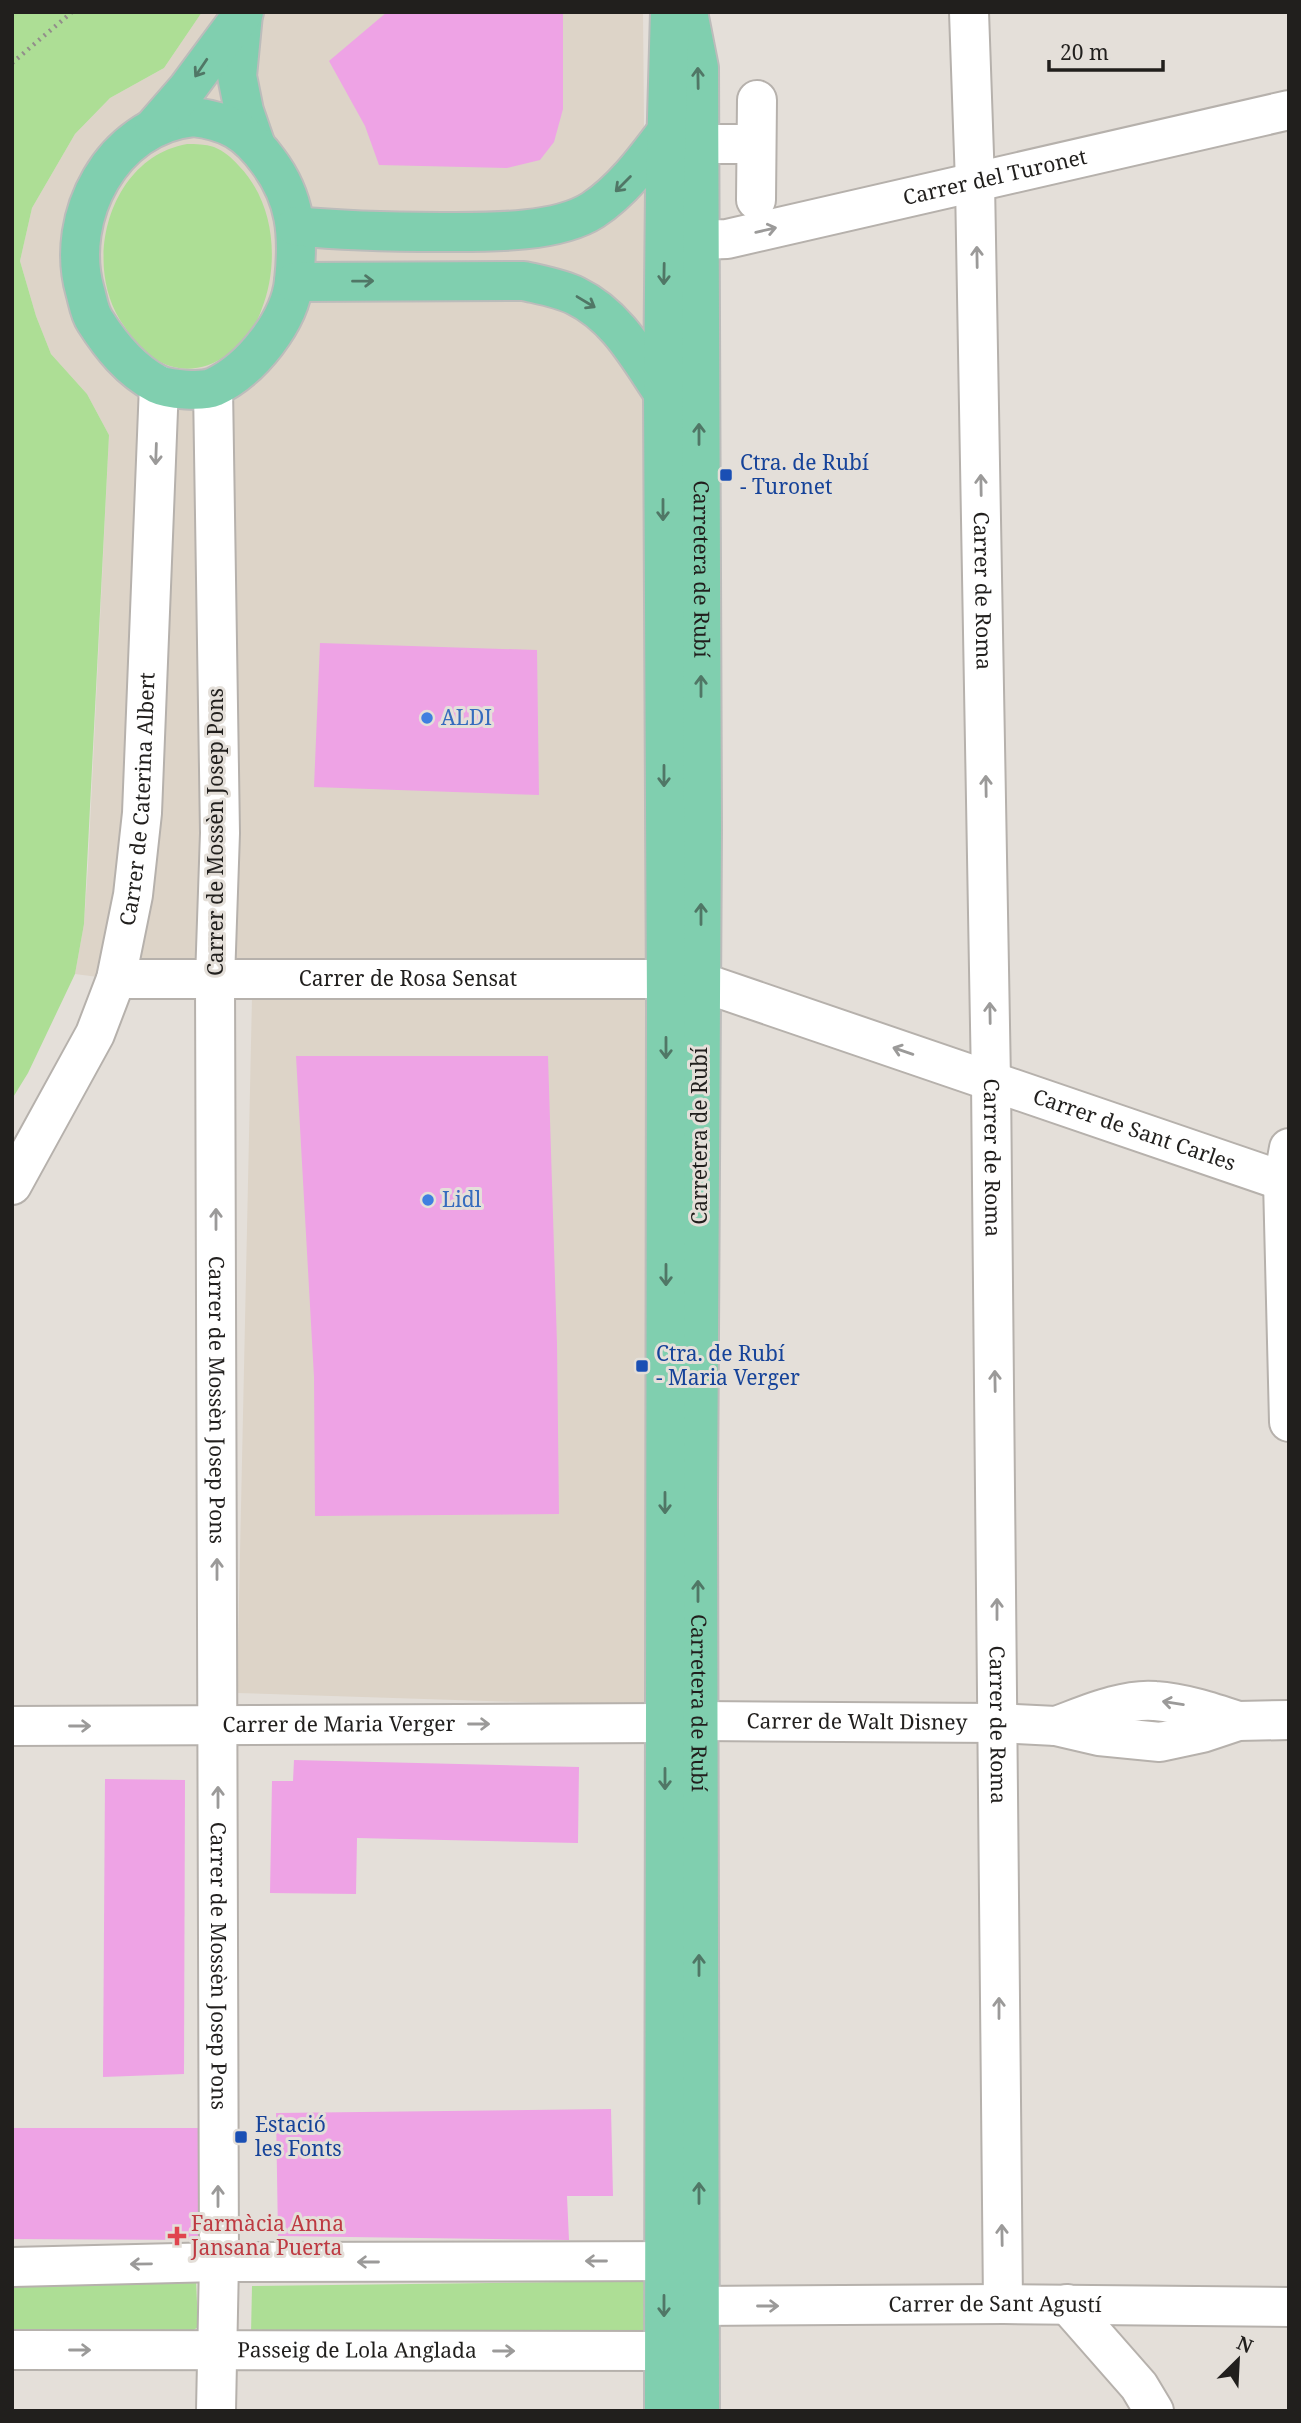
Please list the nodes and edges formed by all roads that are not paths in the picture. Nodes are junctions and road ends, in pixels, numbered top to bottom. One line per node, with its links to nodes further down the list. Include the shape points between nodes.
1 (670, 12): 8 (main road, Carretera de Rubí, via 667,86)
2 (688, 12): 8 (main road, Carretera de Rubí, one-way to 2, via 699,68)
3 (970, 12): 11 (street, Carrer de Roma)
4 (243, 13): 7 (main road, one-way to 7); 9 (main road, via 237,76)
5 (757, 100): 10 (street)
6 (1289, 110): 11 (street, Carrer del Turonet)
7 (154, 127): 9 (main road, via 176,119 212,119 232,126); 16 (main road, via 100,176 84,217 80,250 92,317 112,348)
8 (681, 139): 10 (street); 13 (main road, one-way to 13, via 591,212 554,225 464,232 355,232); 14 (main road, via 685,210); 18 (main road, Carretera de Rubí, one-way to 18)
9 (255, 144): 13 (main road, via 280,177)
10 (756, 144): 12 (street)
11 (975, 183): 14 (street, Carrer del Turonet, one-way to 11, via 727,239); 22 (street, Carrer de Roma, one-way to 11)
12 (755, 200)
13 (296, 226): 15 (main road)
14 (699, 240): 21 (main road, Carretera de Rubí, one-way to 14)
15 (295, 282): 17 (main road, via 282,318 255,357); 18 (main road, one-way to 18, via 524,281 549,286 602,311)
16 (159, 385): 17 (main road, via 184,390); 19 (street, Carrer de Caterina Albert, one-way to 19, via 142,813 133,895)
17 (213, 388): 20 (street, Carrer de Mossèn Josep Pons, via 220,833)
18 (663, 393): 21 (main road, Carretera de Rubí, one-way to 21)
19 (116, 979): 20 (street, Carrer de Rosa Sensat); 24 (street, Carrer de Caterina Albert, via 95,1034)
20 (215, 979): 21 (street, Carrer de Rosa Sensat); 30 (street, Carrer de Mossèn Josep Pons, one-way to 20)
21 (683, 981): 22 (street, Carrer de Sant Carles, one-way to 21); 27 (main road, Carretera de Rubí)
22 (991, 1081): 23 (street, Carrer de Sant Carles); 28 (street, Carrer de Roma, one-way to 22)
23 (1287, 1171): 25 (street)
24 (12, 1185)
25 (1289, 1422)
26 (1289, 1720): 28 (street, Carrer de Walt Disney, via 1238,1721 1152,1700 1105,1708 1056,1726)
27 (682, 1722): 28 (street, Carrer de Walt Disney); 30 (street, Carrer de Maria Verger, one-way to 27); 31 (main road, Carretera de Rubí)
28 (998, 1723): 34 (street, Carrer de Roma, one-way to 28)
29 (12, 1726): 30 (street, Carrer de Maria Verger, one-way to 30)
30 (217, 1726): 32 (street, Carrer de Mossèn Josep Pons, one-way to 30)
31 (682, 2261): 32 (street, one-way to 32); 36 (main road); 40 (main road, one-way to 40)
32 (219, 2262): 33 (street, one-way to 33); 39 (street, Carrer de Mossèn Josep Pons)
33 (12, 2267)
34 (1003, 2304): 35 (street, Carrer de Sant Agustí); 36 (street, Carrer de Sant Agustí, one-way to 34)
35 (1067, 2304): 37 (street, Carrer de Sant Agustí); 44 (street, via 1131,2376)
36 (699, 2306): 40 (main road)
37 (1289, 2307)
38 (12, 2350): 39 (street, Passeig de Lola Anglada, one-way to 39)
39 (216, 2350): 40 (street, Passeig de Lola Anglada, one-way to 40); 41 (street, Carrer de Mossèn Josep Pons)
40 (682, 2350): 42 (main road); 43 (main road)
41 (215, 2411)
42 (664, 2411)
43 (700, 2411)
44 (1153, 2411)

